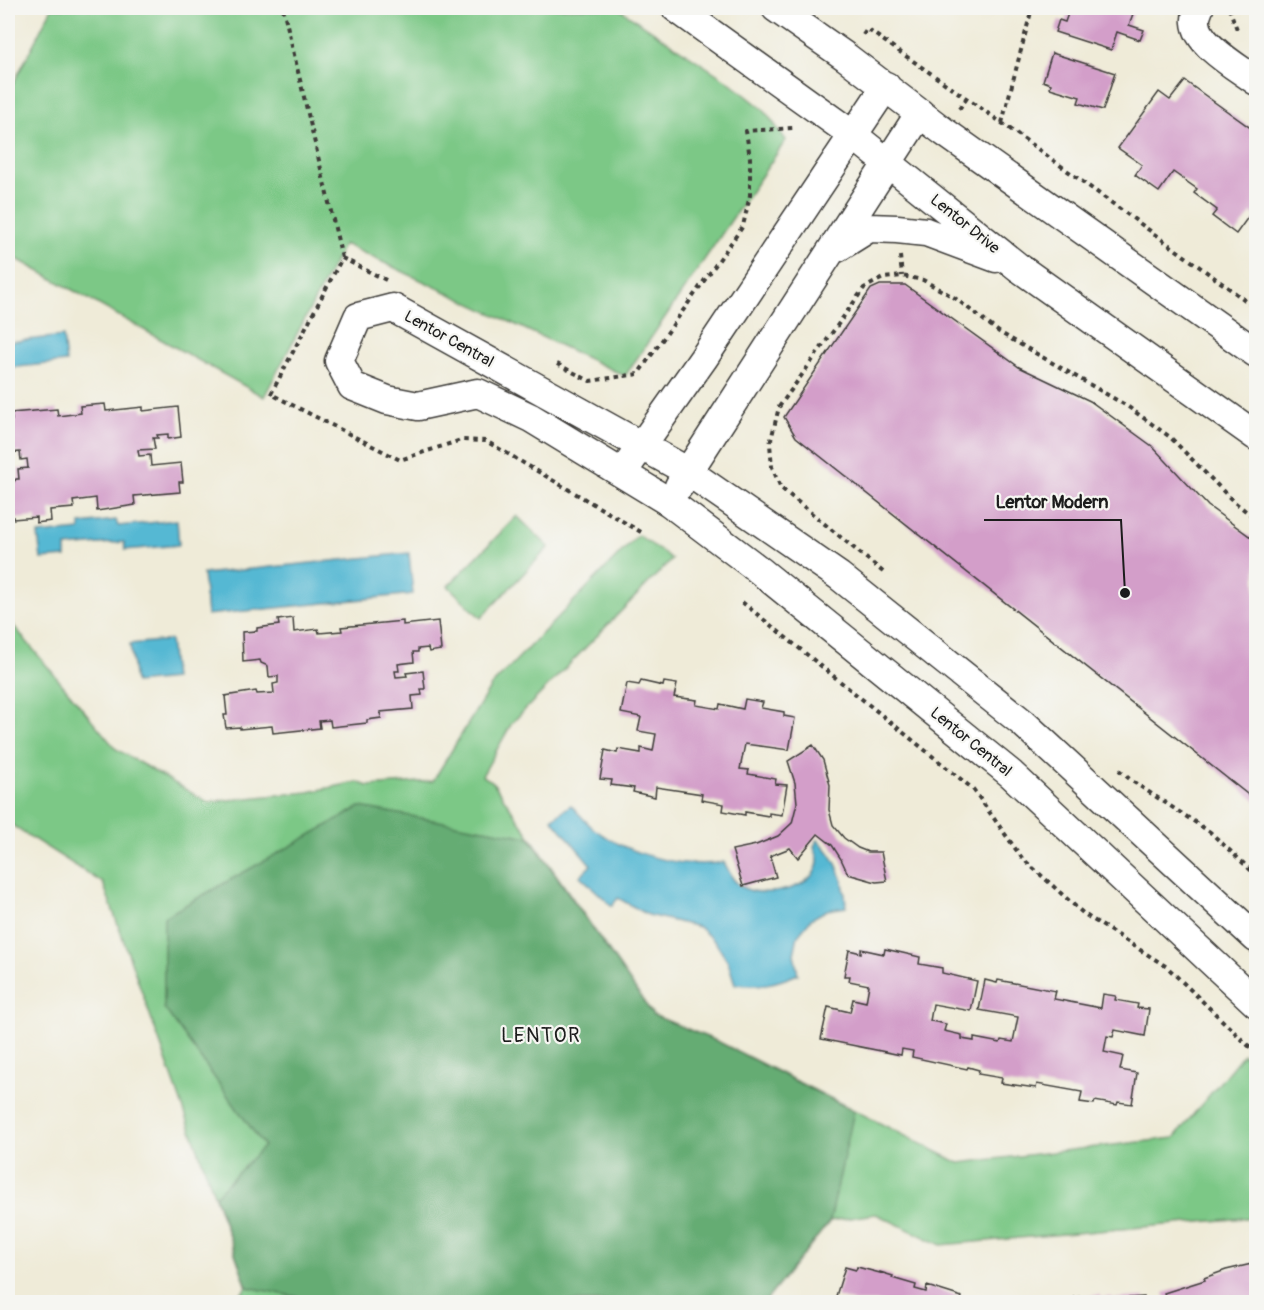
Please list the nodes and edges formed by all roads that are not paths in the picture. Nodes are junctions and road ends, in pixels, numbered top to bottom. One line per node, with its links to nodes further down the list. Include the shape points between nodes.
1 (676, 8): 7 (street, Lentor Drive)
2 (776, 8): 5 (street)
3 (1199, 8): 4 (street, via 1195,21 1199,34 1211,48)
4 (1257, 81)
5 (886, 87): 6 (street); 7 (street)
6 (920, 112): 8 (street); 11 (street)
7 (853, 135): 8 (street, Lentor Drive); 13 (street)
8 (888, 162): 9 (street); 10 (street, Lentor Drive)
9 (831, 251): 10 (street, via 868,228 926,232); 14 (street)
10 (1018, 267): 12 (street, Lentor Drive)
11 (1257, 353)
12 (1257, 436)
13 (642, 446): 14 (street, Lentor Central); 15 (street); 15 (street, Lentor Central, via 393,308 358,317 339,361 352,386 387,400 418,406 478,393 531,418)
14 (687, 471): 16 (street); 17 (street, Lentor Central, via 839,576 1023,723)
15 (622, 473): 16 (street, Lentor Central)
16 (669, 502): 18 (street, Lentor Central, via 1011,774)
17 (1257, 938)
18 (1257, 1003)

